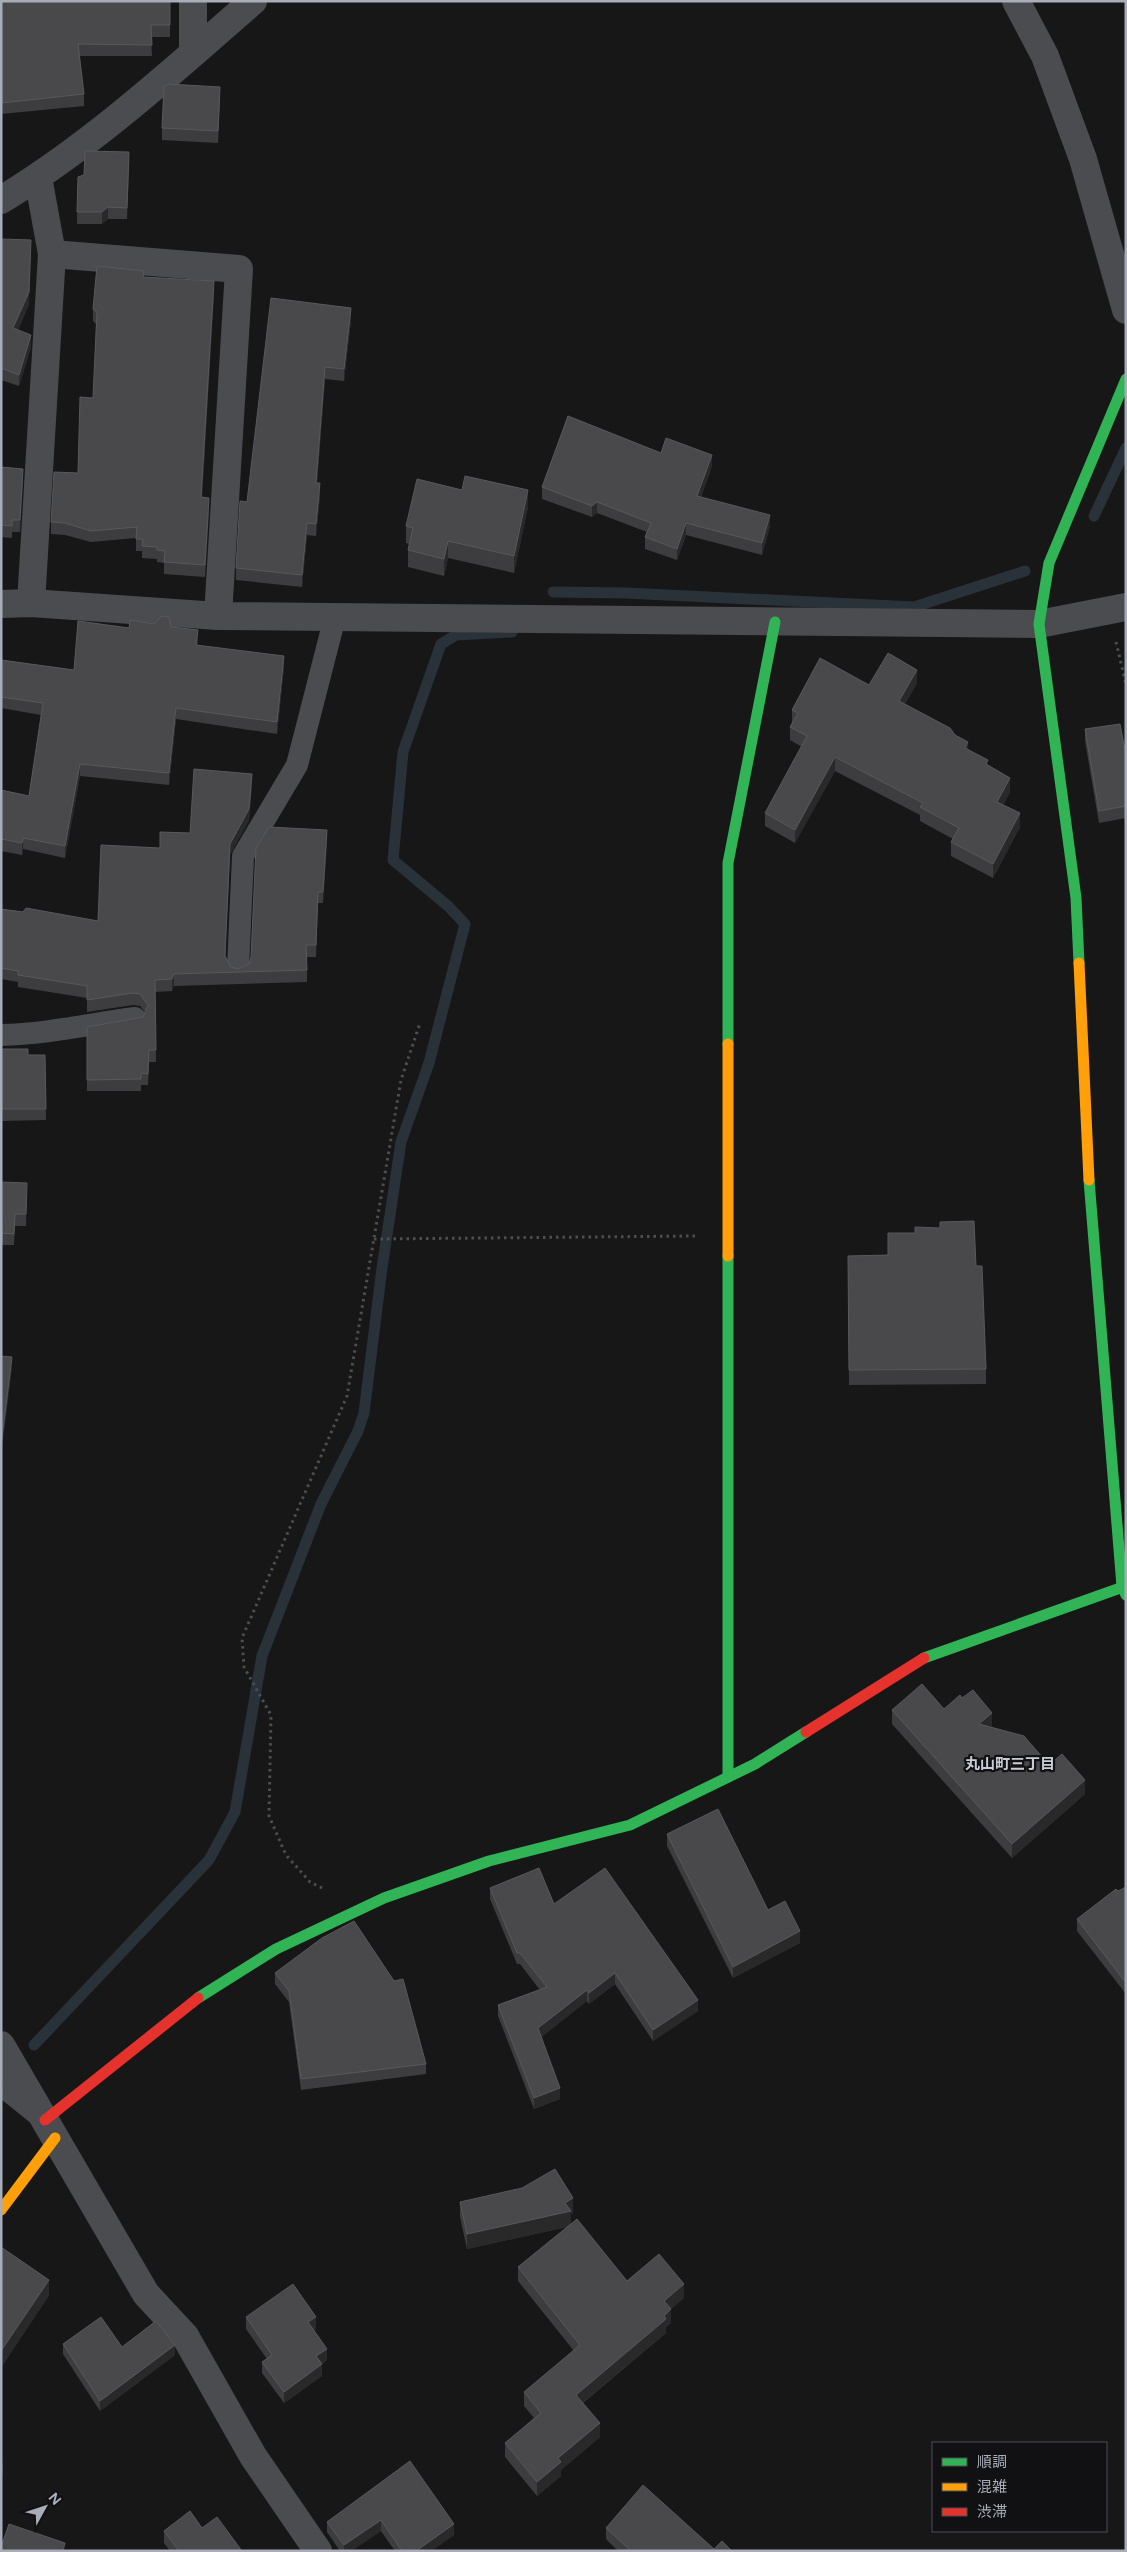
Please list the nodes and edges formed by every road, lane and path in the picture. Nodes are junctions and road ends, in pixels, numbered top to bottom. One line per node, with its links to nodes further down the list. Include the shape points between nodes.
1 (193, 1): 4 (street)
2 (253, 1): 4 (street)
3 (1016, 1): 8 (street, via 1045,56 1082,158)
4 (193, 52): 5 (street)
5 (38, 177): 6 (street); 7 (street)
6 (1, 200)
7 (52, 254): 10 (street); 13 (street, via 240,269)
8 (1126, 310)
9 (1126, 378): 16 (street, via 1049,564)
10 (31, 603): 11 (street); 13 (street)
11 (1, 604)
12 (1117, 608): 16 (street); 17 (path)
13 (218, 616): 14 (street)
14 (335, 617): 15 (street); 18 (lane, via 297,765 243,856)
15 (775, 622): 16 (street); 22 (street, via 728,863)
16 (1039, 624): 24 (street, via 1076,898 1089,1174)
17 (1126, 684)
18 (238, 968)
19 (135, 1018): 21 (lane, via 36,1034)
20 (420, 1023): 23 (path, via 401,1080)
21 (1, 1035)
22 (728, 1236): 23 (path); 25 (street)
23 (375, 1239): 26 (path, via 347,1396 242,1638 244,1667 271,1715 268,1816 286,1855 310,1882)
24 (1124, 1589): 25 (street, via 928,1656 755,1764)
25 (728, 1777): 26 (street, via 630,1825 489,1861)
26 (361, 1909): 29 (street, via 276,1949 191,2003)
27 (1, 2044): 29 (street)
28 (1, 2085): 29 (lane)
29 (50, 2129): 30 (street); 31 (street, via 146,2294 185,2336 253,2456)
30 (1, 2210)
31 (318, 2551)

